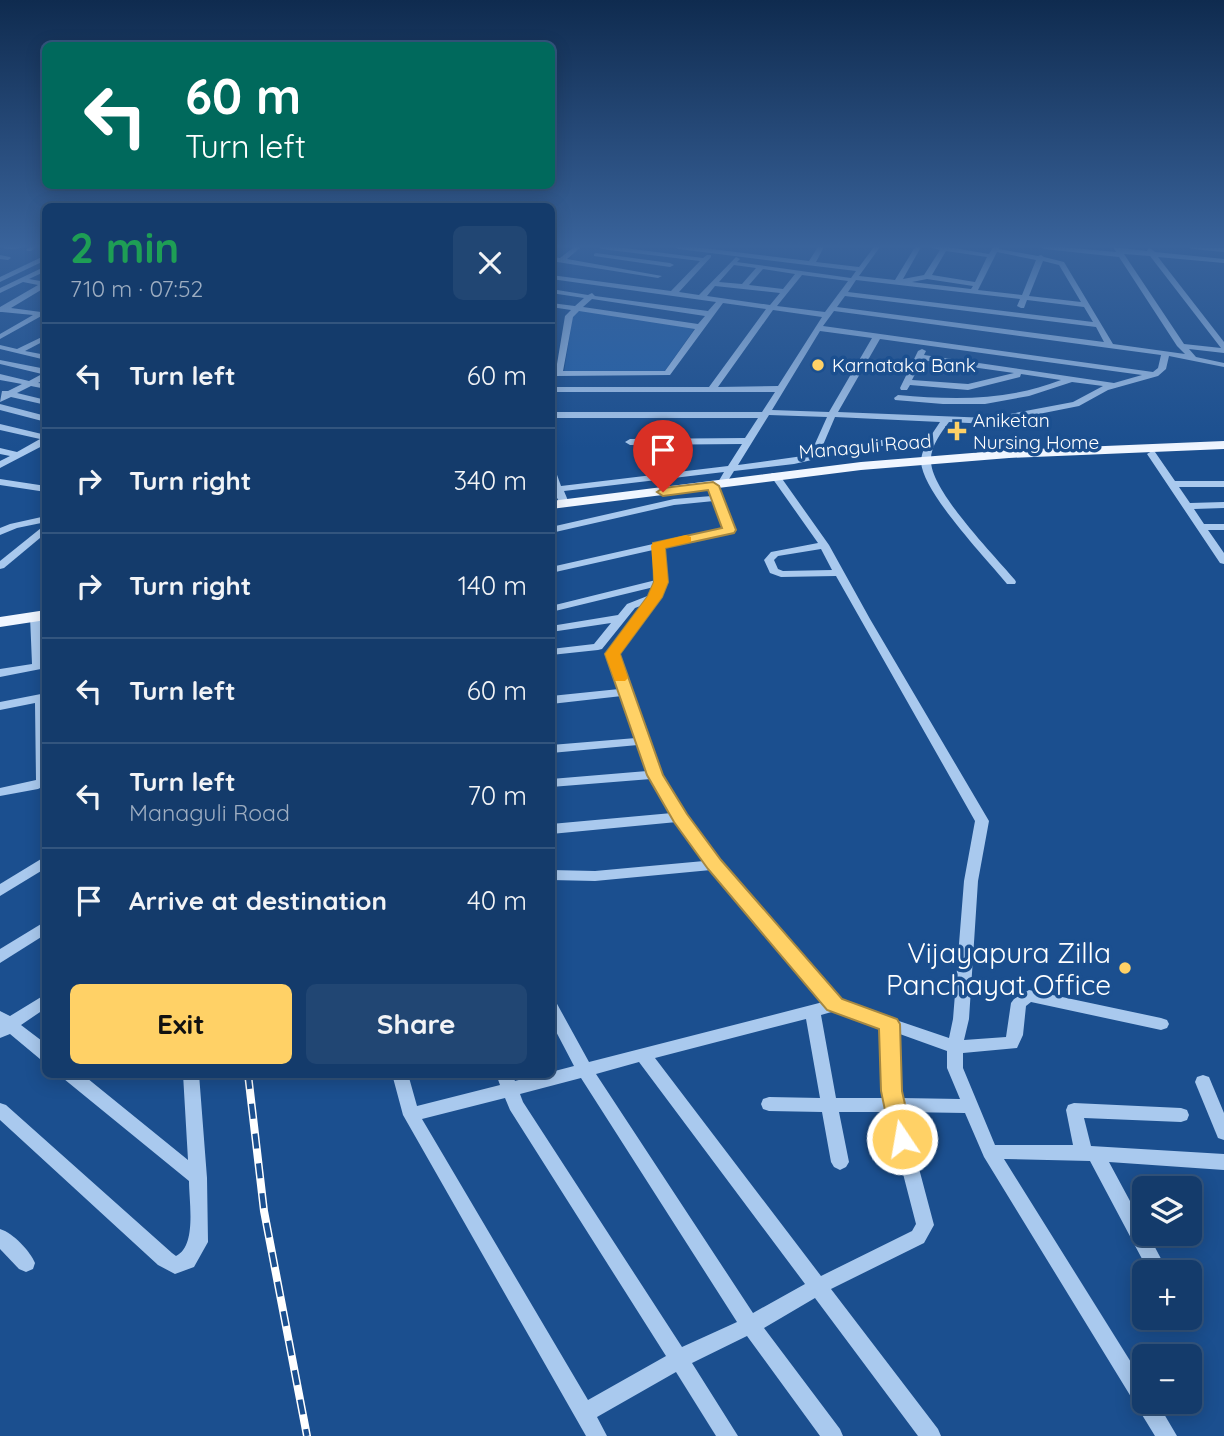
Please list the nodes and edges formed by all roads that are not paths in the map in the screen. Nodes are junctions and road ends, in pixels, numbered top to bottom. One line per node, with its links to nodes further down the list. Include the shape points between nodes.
1 (39, 314): 19 (street)
2 (571, 314): 35 (street)
3 (610, 314): 16 (street)
4 (710, 314): 16 (street)
5 (767, 314): 46 (street)
6 (828, 314): 17 (street)
7 (850, 314): 14 (street)
8 (964, 314): 14 (street)
9 (1003, 314): 13 (street)
10 (1090, 314): 15 (street)
11 (1160, 314): 22 (street)
12 (1198, 314): 25 (street)
13 (1018, 316): 15 (street)
14 (961, 325): 24 (street)
15 (1097, 325): 24 (street)
16 (701, 327): 36 (street)
17 (818, 328): 18 (street); 47 (street)
18 (878, 335): 21 (street); 57 (street)
19 (0, 337)
20 (42, 339): 26 (street)
21 (927, 342): 28 (street); 30 (street)
22 (1181, 346): 25 (street); 31 (street)
23 (0, 347): 26 (street)
24 (1111, 347): 27 (street)
25 (1224, 349)
26 (18, 351): 29 (street)
27 (1166, 353): 31 (street); 38 (street, via 1162,369)
28 (1032, 356): 37 (street); 38 (street)
29 (42, 357)
30 (919, 357): 37 (street); 42 (street)
31 (1193, 358): 33 (street)
32 (0, 362): 34 (street)
33 (1223, 366)
34 (42, 372)
35 (558, 373): 36 (street); 48 (street)
36 (667, 373): 49 (street)
37 (1023, 373): 41 (street); 42 (street, via 968,387)
38 (1155, 374): 44 (street)
39 (42, 376): 43 (street)
40 (0, 377): 43 (street)
41 (1071, 379): 44 (street); 55 (street)
42 (907, 382): 51 (street)
43 (30, 383): 45 (street); 50 (street)
44 (1113, 385): 62 (street, via 1076,404)
45 (42, 386)
46 (712, 389): 47 (street); 49 (street)
47 (780, 389): 58 (street)
48 (557, 390): 49 (street); 54 (street)
49 (669, 390)
50 (5, 393): 52 (street); 53 (street)
51 (898, 398): 55 (street); 60 (street)
52 (0, 399)
53 (42, 402)
54 (555, 402)
55 (990, 402): 62 (street)
56 (0, 407): 61 (street)
57 (833, 413): 58 (street); 60 (street); 75 (street)
58 (765, 414): 59 (street); 66 (street)
59 (555, 415)
60 (891, 415): 63 (street)
61 (42, 418)
62 (1013, 418): 63 (street)
63 (946, 420): 69 (street)
64 (0, 427): 65 (street)
65 (42, 438)
66 (748, 440): 68 (street); 79 (street)
67 (42, 441): 74 (street)
68 (629, 442)
69 (931, 443): 75 (street, via 874,443); 76 (street)
70 (1224, 445): 76 (main road, Managuli Road, via 1118,448)
71 (0, 451): 74 (street)
72 (1224, 452): 73 (main road, Managuli Road)
73 (1152, 454): 76 (main road, Managuli Road); 83 (street)
74 (18, 455): 77 (street)
75 (814, 456): 78 (street)
76 (926, 464): 78 (main road, Managuli Road); 80 (main road, Managuli Road); 104 (street, via 943,496)
77 (0, 465)
78 (803, 466): 79 (street); 80 (main road, Managuli Road)
79 (730, 470): 86 (street); 87 (street)
80 (771, 478): 87 (main road, Managuli Road); 97 (street)
81 (0, 482): 85 (street)
82 (555, 483): 86 (street)
83 (1172, 484): 84 (street); 90 (street)
84 (1224, 484)
85 (42, 488)
86 (557, 489): 88 (street)
87 (717, 490): 88 (main road, Managuli Road); 94 (street); 98 (street, via 730,530)
88 (558, 504)
89 (1224, 505): 90 (street)
90 (1187, 506): 92 (street)
91 (42, 520): 96 (street)
92 (1201, 527): 93 (street); 99 (street)
93 (1224, 527)
94 (555, 529)
95 (42, 530): 100 (street)
96 (0, 532)
97 (824, 545): 102 (street); 102 (street, via 775,554 769,560 781,574)
98 (658, 546): 101 (street); 103 (street)
99 (1224, 561)
100 (0, 566)
101 (555, 568)
102 (840, 573): 144 (street, via 982,821 971,881)
103 (661, 582): 105 (street); 106 (street)
104 (1011, 582)
105 (654, 597): 109 (street, via 631,606); 115 (street)
106 (555, 608)
107 (42, 613): 108 (main road); 110 (main road); 117 (street)
108 (0, 616)
109 (622, 618): 111 (street); 113 (street, via 598,647)
110 (0, 622)
111 (567, 627): 112 (street); 113 (street)
112 (555, 628)
113 (577, 650): 114 (street)
114 (555, 652)
115 (613, 654): 116 (street); 119 (street)
116 (555, 660)
117 (42, 665): 118 (street)
118 (0, 673)
119 (624, 692): 121 (street); 123 (street)
120 (42, 698): 122 (street)
121 (555, 699)
122 (0, 706)
123 (643, 741): 124 (street); 125 (street)
124 (555, 749)
125 (655, 775): 127 (street); 129 (street)
126 (42, 782): 128 (street)
127 (555, 783)
128 (0, 792)
129 (681, 817): 130 (street); 132 (street)
130 (555, 829)
131 (42, 864): 134 (street)
132 (715, 865): 133 (street); 138 (street)
133 (555, 875)
134 (0, 891)
135 (42, 929): 136 (street)
136 (0, 957)
137 (42, 1002): 143 (street)
138 (835, 1005): 139 (street); 141 (street)
139 (812, 1010): 146 (street); 156 (street)
140 (555, 1014): 147 (street)
141 (889, 1024): 144 (street); 157 (street)
142 (1161, 1024): 144 (street, via 1029,996 1018,1003 1011,1043)
143 (3, 1025): 145 (street)
144 (956, 1047): 158 (street, via 955,1068)
145 (42, 1051)
146 (642, 1054): 147 (street); 171 (street)
147 (585, 1071): 148 (street); 172 (street)
148 (555, 1075)
149 (76, 1078): 167 (street)
150 (191, 1078): 167 (street)
151 (401, 1078): 160 (street)
152 (535, 1078): 153 (street)
153 (507, 1082): 160 (street); 173 (street, via 516,1105)
154 (1203, 1082): 162 (street)
155 (769, 1104): 156 (street)
156 (829, 1105): 157 (street); 165 (street)
157 (894, 1105): 158 (street); 171 (street, via 925,1218 923,1231)
158 (969, 1106): 163 (street)
159 (0, 1110): 167 (street, via 175,1265 187,1261 199,1242)
160 (411, 1115): 175 (street)
161 (1181, 1115): 164 (street, via 1074,1110)
162 (1224, 1133)
163 (990, 1152): 164 (street); 174 (street)
164 (1090, 1154): 166 (street); 169 (street)
165 (840, 1162)
166 (1224, 1162)
167 (198, 1178)
168 (0, 1237): 170 (street)
169 (1152, 1260)
170 (26, 1263)
171 (817, 1287): 172 (street); 180 (street)
172 (750, 1325): 173 (street); 179 (street)
173 (677, 1360): 175 (street); 178 (street)
174 (1132, 1380)
175 (585, 1413): 177 (street)
176 (1153, 1414): 181 (street)
177 (597, 1436)
178 (728, 1436)
179 (833, 1436)
180 (931, 1436)
181 (1167, 1436)

